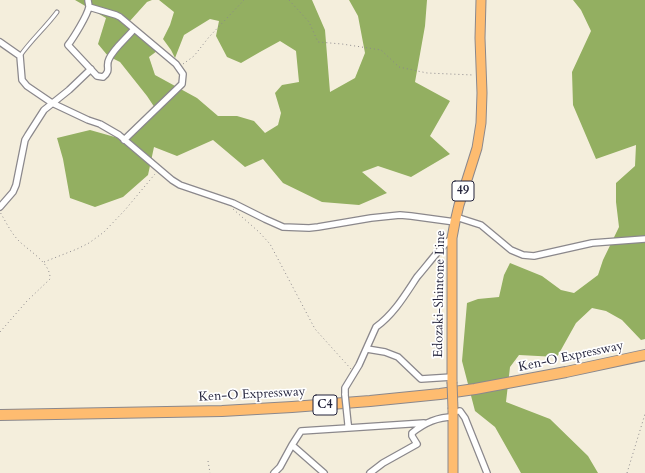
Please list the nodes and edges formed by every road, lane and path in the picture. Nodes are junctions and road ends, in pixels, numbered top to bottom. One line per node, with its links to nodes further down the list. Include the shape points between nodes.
1 (88, 0): 5 (street)
2 (244, 0): 10 (path, via 194,56)
3 (289, 0): 12 (path, via 309,22 318,42 381,50 399,67 427,73)
4 (481, 0): 12 (main road, Edozaki-Shintone Line / 49)
5 (89, 7): 7 (street, via 116,14); 11 (street, via 68,45)
6 (57, 12): 9 (lane)
7 (134, 30): 10 (street); 11 (street, via 108,60 107,74 103,77 96,76)
8 (0, 42): 9 (street)
9 (20, 56): 13 (street, via 22,80)
10 (178, 67): 14 (street, via 184,74 182,84)
11 (91, 69): 13 (street)
12 (482, 76): 19 (main road, Edozaki-Shintone Line / 49, via 482,112 477,148)
13 (52, 103): 14 (street, via 100,124); 17 (street, via 44,110 28,135 17,183)
14 (124, 140): 15 (street)
15 (159, 169): 16 (street, via 180,185); 22 (path, via 104,232 77,249)
16 (233, 202): 19 (street, via 283,227 309,228 400,215); 26 (path, via 231,208 260,232 270,244 315,329)
17 (0, 207)
18 (0, 211): 22 (path, via 19,241)
19 (456, 219): 20 (main road, Edozaki-Shintone Line / 49); 21 (street, via 481,225 511,250 523,255 534,256 592,243)
20 (452, 238): 24 (street, via 430,261 397,306 376,327); 27 (main road, Edozaki-Shintone Line / 49)
21 (645, 239)
22 (43, 262): 23 (path, via 50,279)
23 (0, 332)
24 (367, 349): 26 (street); 27 (street, via 398,357 421,379)
25 (645, 355): 30 (highway, Ken-O Expressway / C4, via 475,389 370,401 222,411)
26 (354, 373): 32 (street, bridge, via 345,388)
27 (452, 380): 28 (main road, Edozaki-Shintone Line / 49, bridge)
28 (453, 412): 31 (street); 39 (main road, Edozaki-Shintone Line / 49); 40 (street, via 460,411 464,418)
29 (645, 414): 41 (path)
30 (0, 415)
31 (426, 423): 32 (street); 38 (street, via 412,433 417,444)
32 (348, 426): 33 (street, via 301,431)
33 (292, 445): 36 (street); 37 (street)
34 (208, 461): 35 (path)
35 (210, 473)
36 (274, 473)
37 (324, 473)
38 (370, 473)
39 (453, 473)
40 (487, 473)
41 (627, 473)

